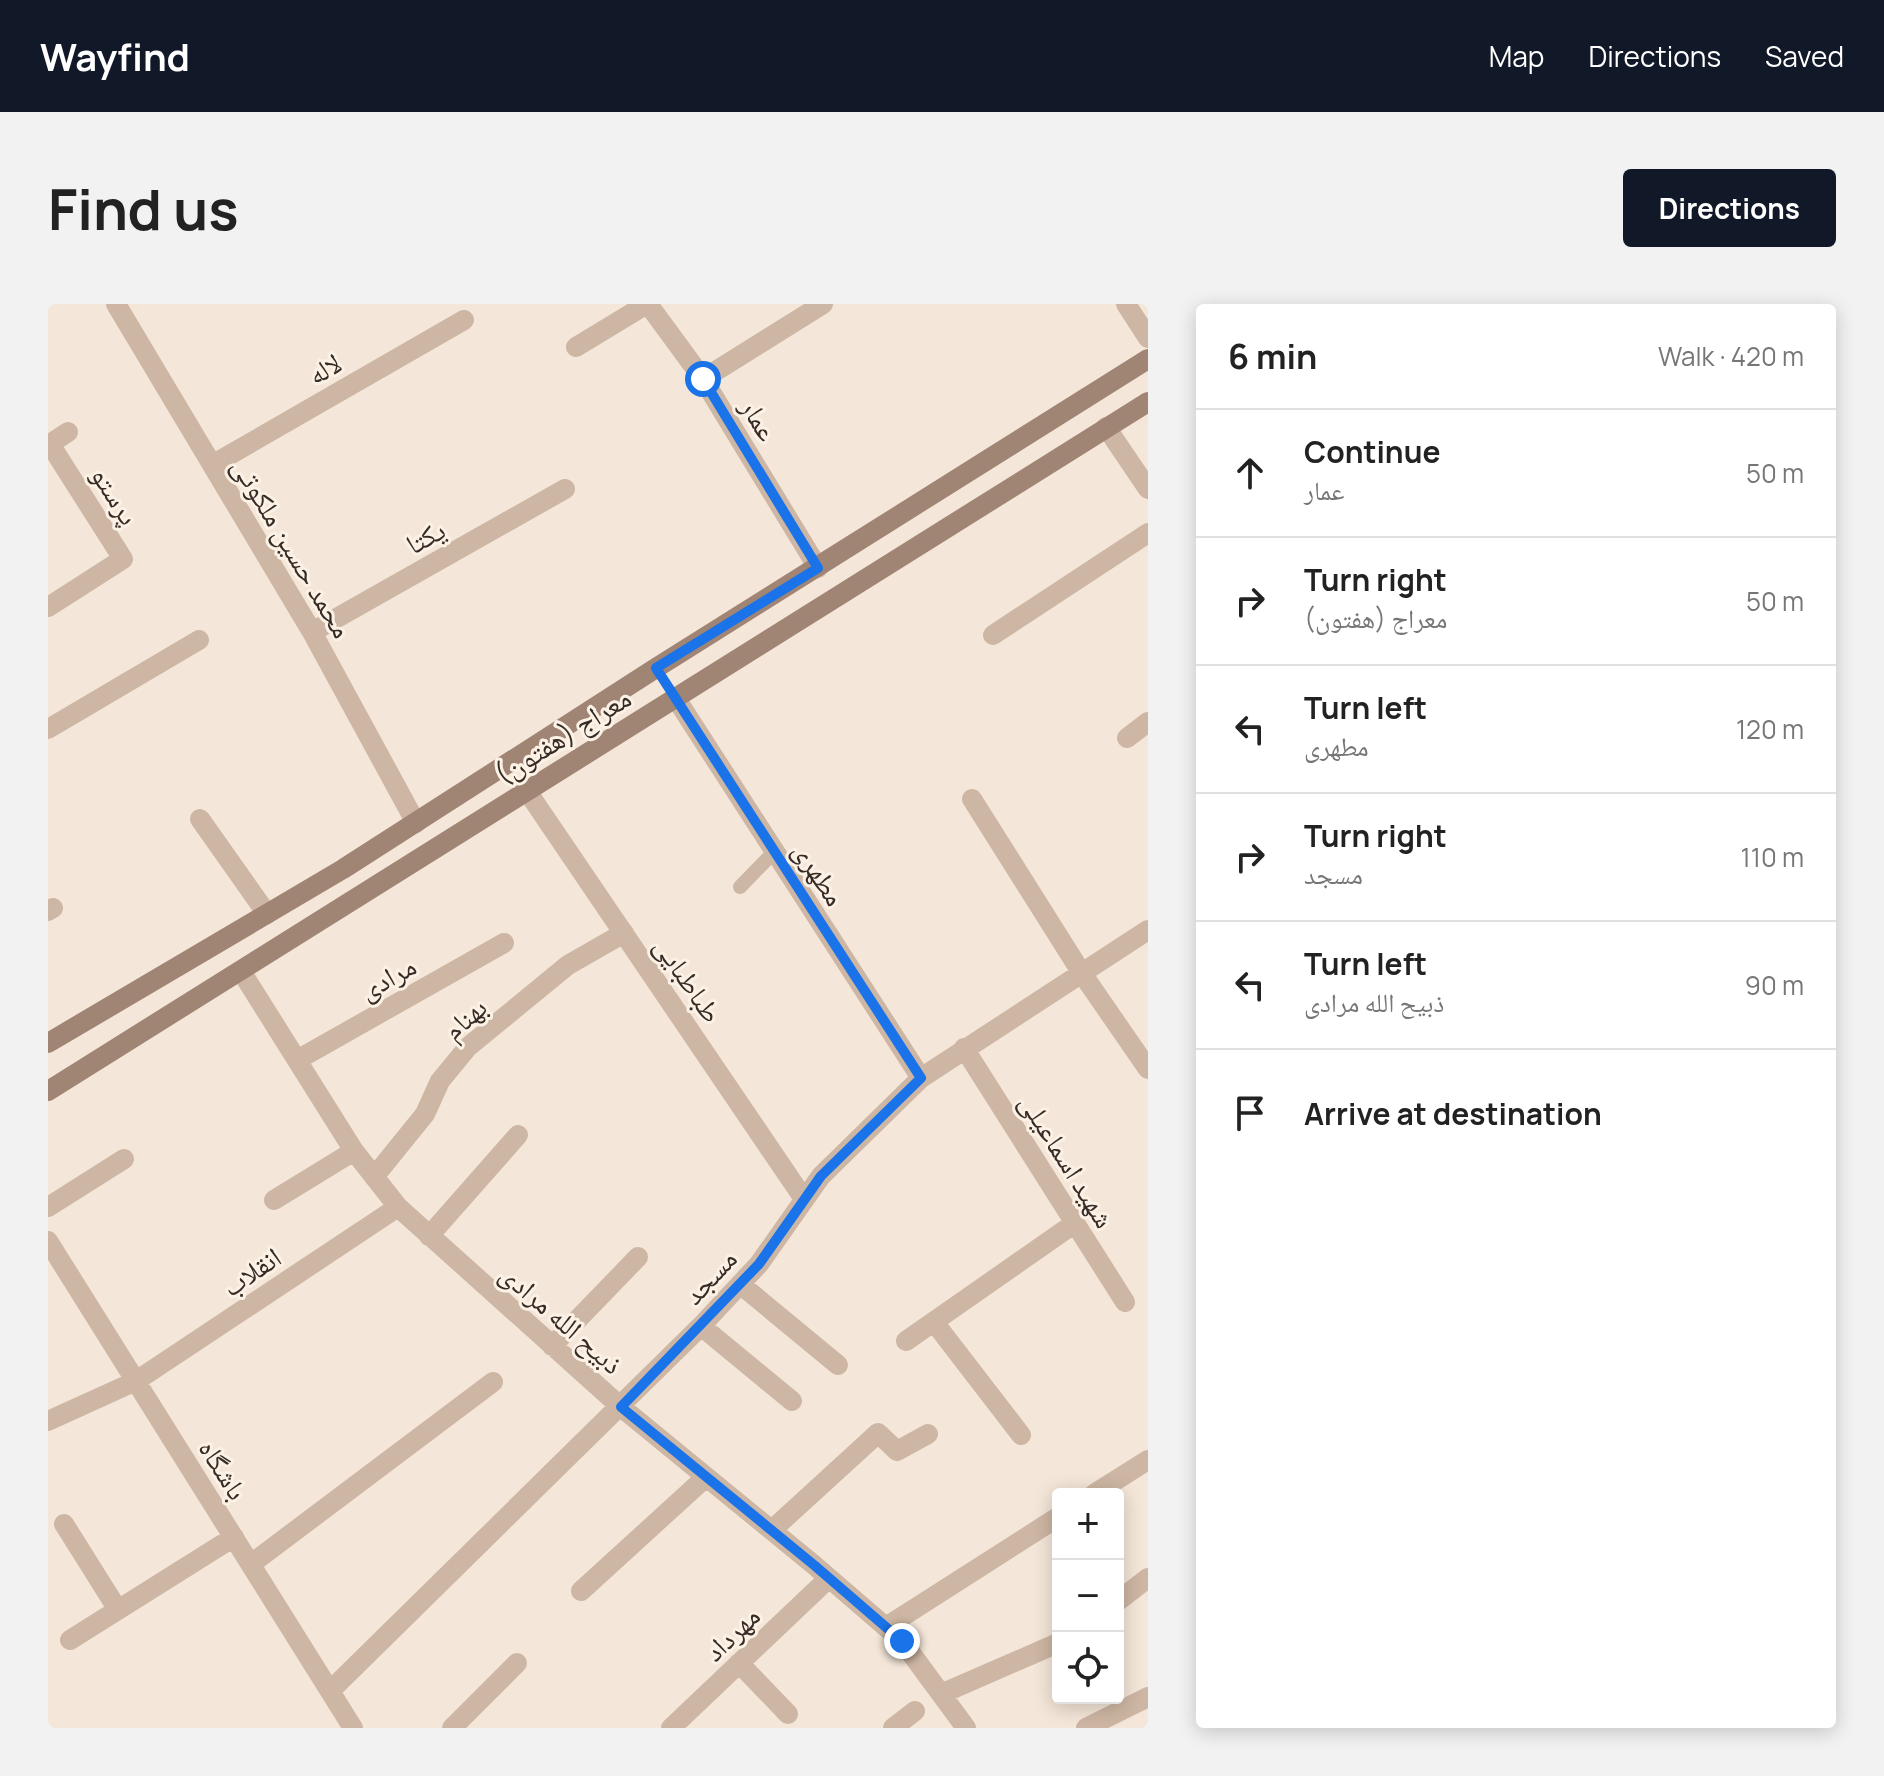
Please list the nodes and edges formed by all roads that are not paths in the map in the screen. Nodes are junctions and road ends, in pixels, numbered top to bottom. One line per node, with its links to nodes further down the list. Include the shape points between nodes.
1 (647, 304): 7 (street); 9 (street, عمار)
2 (823, 304): 9 (street)
3 (1126, 304): 6 (street)
4 (123, 306): 13 (street, محمد حسین ملکوتی)
5 (464, 320): 13 (street, لاله)
6 (1148, 338)
7 (576, 347)
8 (1148, 359): 17 (main road, معراج (هفتون))
9 (703, 379): 17 (street, عمار)
10 (1148, 402): 11 (main road, معراج (هفتون))
11 (1106, 427): 15 (street); 23 (main road, معراج (هفتون))
12 (68, 432): 18 (street, پرستو, via 50,444 123,559)
13 (212, 465): 19 (street, محمد حسین ملکوتی)
14 (565, 489): 19 (street, یکتا)
15 (1148, 489)
16 (1148, 533): 20 (street)
17 (818, 568): 22 (main road, معراج (هفتون))
18 (48, 607)
19 (312, 632): 30 (street, محمد حسین ملکوتی)
20 (993, 635)
21 (199, 640): 25 (street)
22 (656, 668): 23 (main road); 30 (main road, معراج (هفتون))
23 (675, 697): 27 (main road, معراج (هفتون)); 31 (street, مطهری)
24 (1148, 722): 26 (street)
25 (48, 729)
26 (1127, 738)
27 (527, 791): 35 (street, طباطبایی); 37 (main road, معراج (هفتون))
28 (972, 799): 38 (street)
29 (200, 819): 33 (street)
30 (416, 823): 33 (main road, معراج (هفتون))
31 (774, 852): 32 (lane); 43 (street, مطهری)
32 (740, 887)
33 (267, 914): 39 (main road, معراج (هفتون))
34 (1148, 930): 38 (street, مسجد)
35 (624, 933): 48 (street, بهنام, via 568,965 468,1047 440,1081 425,1114); 49 (street, طباطبایی)
36 (504, 943): 41 (street, مرادی)
37 (241, 971): 41 (street, ذبیح الله مرادی); 44 (main road, معراج (هفتون))
38 (1081, 972): 40 (street, مسجد); 42 (street)
39 (48, 1043)
40 (964, 1048): 43 (street, مسجد); 53 (street, شهید اسماعیلی)
41 (297, 1060): 46 (street, ذبیح الله مرادی)
42 (1148, 1069)
43 (921, 1078): 49 (street, مسجد)
44 (48, 1091)
45 (518, 1135): 54 (street)
46 (354, 1151): 48 (street, ذبیح الله مرادی); 50 (street)
47 (124, 1159): 51 (street)
48 (374, 1177): 52 (street, ذبیح الله مرادی)
49 (804, 1199): 57 (street, مسجد)
50 (274, 1200)
51 (48, 1207)
52 (398, 1207): 54 (street, ذبیح الله مرادی); 64 (street, انقلاب)
53 (1075, 1223): 58 (street, شهید اسماعیلی); 59 (street)
54 (429, 1236): 62 (street, ذبیح الله مرادی)
55 (48, 1241): 64 (street, باشگاه)
56 (638, 1257): 62 (street)
57 (740, 1284): 60 (street, مسجد); 63 (street)
58 (1125, 1302)
59 (934, 1322): 61 (street); 70 (street)
60 (701, 1326): 66 (street); 67 (street, مسجد)
61 (906, 1341)
62 (552, 1346): 67 (street, ذبیح الله مرادی)
63 (838, 1365)
64 (136, 1381): 68 (street, انقلاب); 77 (street, باشگاه)
65 (493, 1382): 78 (street)
66 (792, 1401)
67 (621, 1407): 72 (street, ذبیح الله مرادی); 89 (street, مسجد)
68 (48, 1421)
69 (928, 1434): 76 (street, via 897,1451 878,1433)
70 (1021, 1435)
71 (1148, 1460): 73 (street)
72 (706, 1477): 76 (street, ذبیح الله مرادی); 81 (street)
73 (1104, 1488)
74 (1052, 1521): 84 (street)
75 (64, 1524): 83 (street)
76 (772, 1530): 79 (street, ذبیح الله مرادی)
77 (234, 1537): 78 (street, باشگاه); 83 (street)
78 (251, 1564): 89 (street, باشگاه)
79 (829, 1578): 84 (street, ذبیح الله مرادی); 88 (street, مهرداد)
80 (1148, 1578): 82 (street)
81 (581, 1591)
82 (1124, 1596)
83 (118, 1610): 85 (street)
84 (886, 1627): 90 (street, ذبیح الله مرادی)
85 (70, 1640)
86 (1052, 1646): 90 (street)
87 (517, 1663): 95 (street)
88 (739, 1663): 93 (street); 96 (street, مهرداد)
89 (330, 1691): 94 (street, باشگاه)
90 (941, 1694): 98 (street, ذبیح الله مرادی)
91 (1148, 1697): 99 (street)
92 (915, 1711): 97 (street)
93 (788, 1714)
94 (351, 1728)
95 (452, 1728)
96 (671, 1728)
97 (893, 1728)
98 (966, 1728)
99 (1086, 1728)

